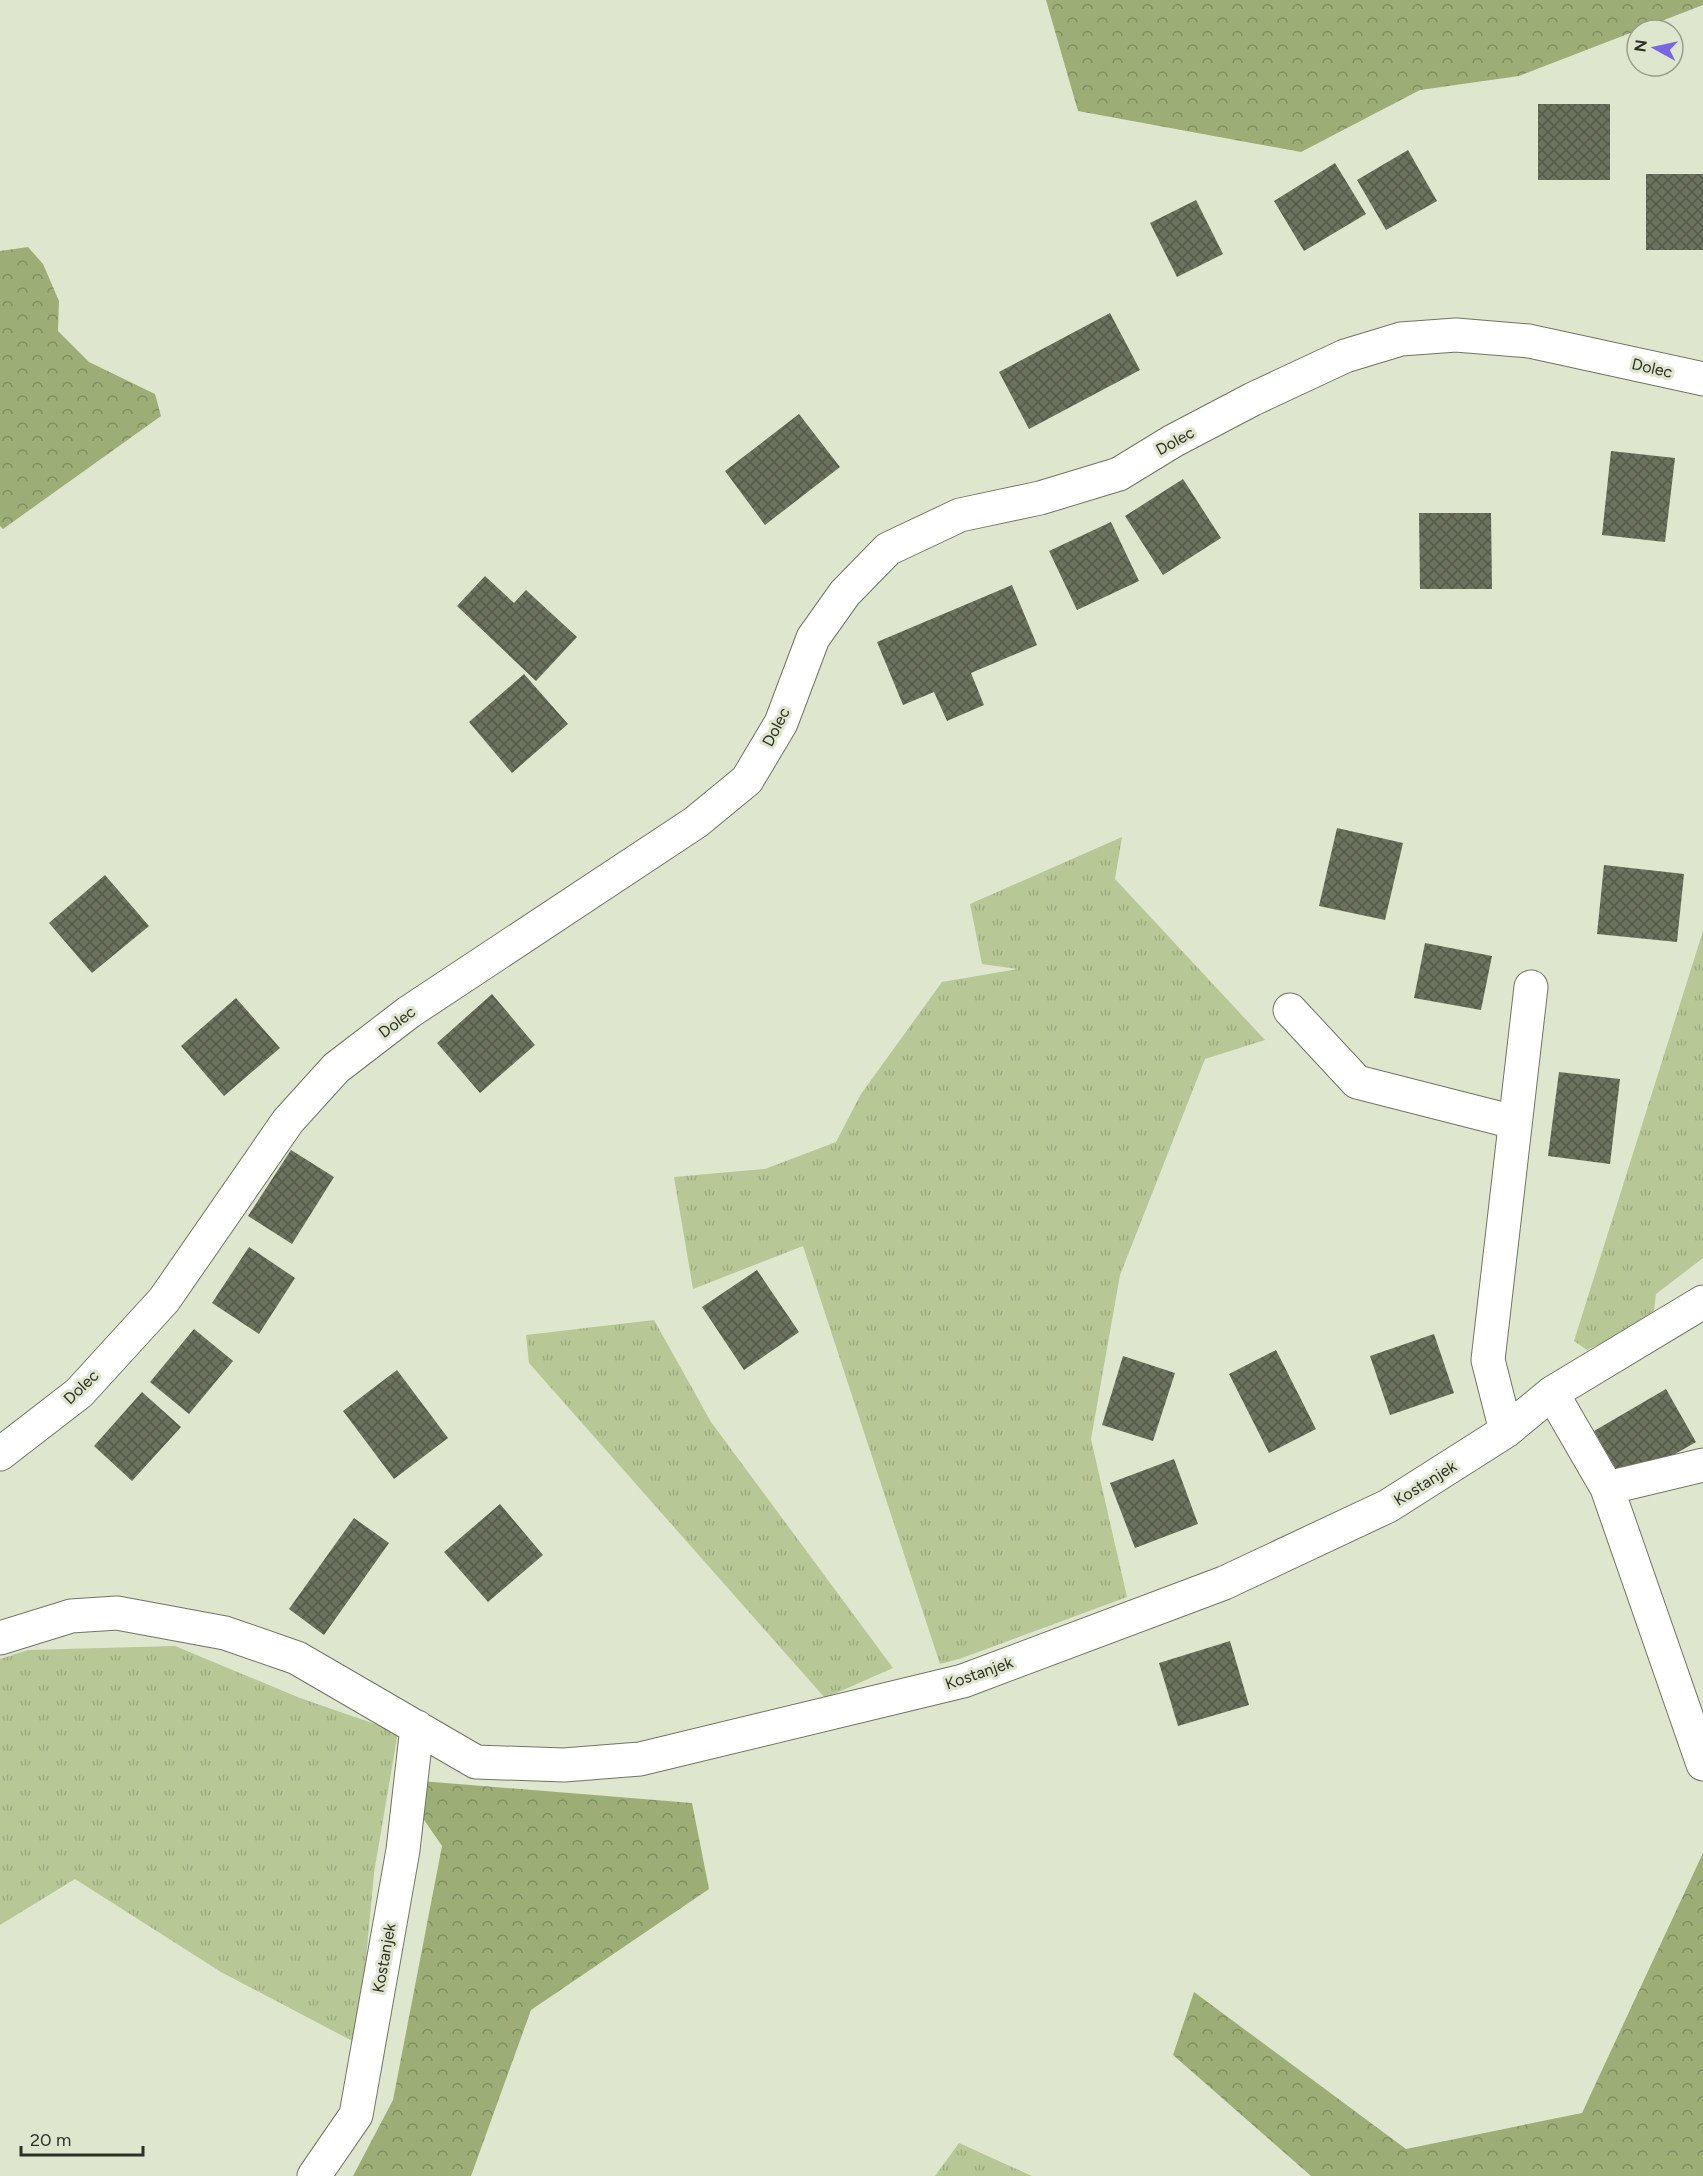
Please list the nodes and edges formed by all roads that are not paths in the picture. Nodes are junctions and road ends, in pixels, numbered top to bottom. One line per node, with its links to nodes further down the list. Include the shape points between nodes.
1 (1703, 379): 8 (street, Dolec, via 1529,341 1456,335 1401,339 1345,356 1253,399 1119,474 1040,498 960,515 888,549 845,593 813,638 781,723 747,780 696,822 409,1012 336,1068 288,1121 164,1300 79,1393)
2 (1531, 987): 4 (street)
3 (1290, 1010): 4 (street, via 1357,1082)
4 (1514, 1122): 7 (street, via 1488,1360)
5 (1703, 1302): 6 (street, Kostanjek)
6 (1552, 1393): 7 (street, Kostanjek); 10 (street)
7 (1506, 1431): 12 (street, Kostanjek, via 1389,1506 1224,1583 963,1681 640,1759 564,1765 476,1762)
8 (0, 1454)
9 (1703, 1464): 10 (street)
10 (1607, 1488): 13 (street)
11 (0, 1638): 12 (street, Kostanjek, via 71,1616 117,1613 225,1633 297,1658)
12 (417, 1727): 14 (street, Kostanjek, via 403,1850 356,2115)
13 (1703, 1764)
14 (314, 2176)

